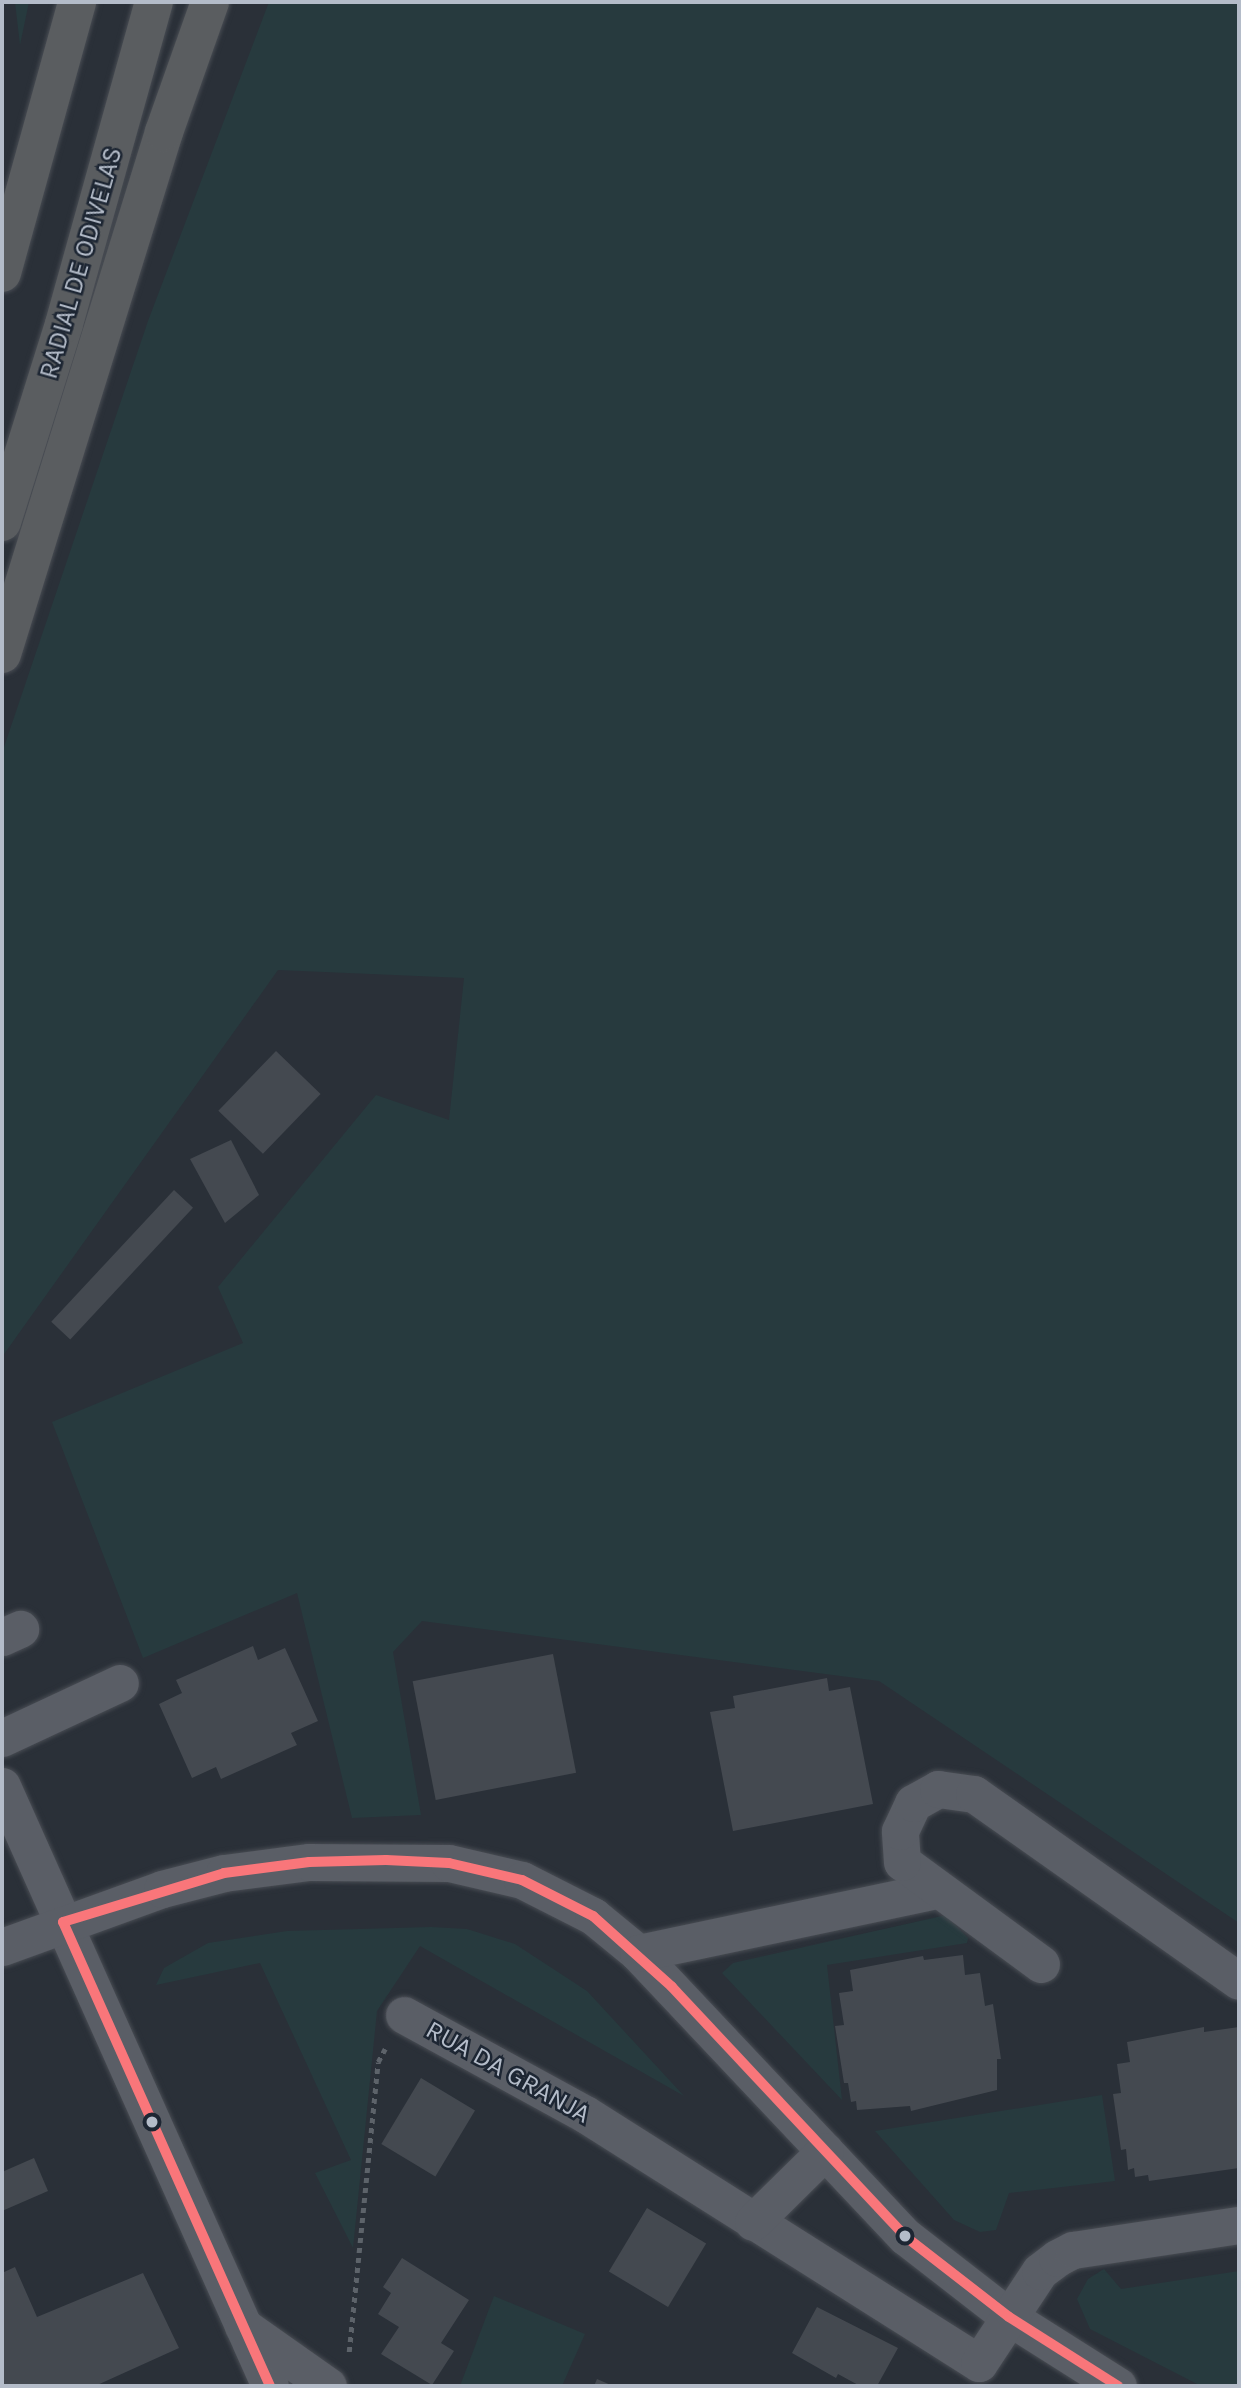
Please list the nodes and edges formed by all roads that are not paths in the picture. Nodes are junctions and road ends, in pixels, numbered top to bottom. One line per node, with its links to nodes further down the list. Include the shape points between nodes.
1 (77, 2): 4 (highway)
2 (154, 2): 5 (highway, RADIAL DE ODIVELAS, via 64,324)
3 (210, 2): 6 (highway, via 164,132)
4 (2, 273)
5 (2, 522)
6 (2, 654)
7 (120, 1683): 8 (street)
8 (2, 1738)
9 (2, 1786): 11 (street)
10 (938, 1890): 13 (street); 14 (street); 15 (street, via 902,1862 900,1831 913,1803 938,1789 974,1794)
11 (63, 1922): 12 (street); 13 (street, via 223,1873 309,1862 449,1863 522,1880 593,1916); 21 (street)
12 (2, 1947)
13 (638, 1952): 17 (street)
14 (1041, 1964)
15 (1239, 1981)
16 (404, 2015): 18 (street, RUA DA GRANJA, via 585,2114)
17 (825, 2151): 18 (street); 20 (street, via 906,2237)
18 (753, 2221): 20 (street, RUA DA GRANJA, via 979,2363)
19 (1239, 2225): 20 (street, via 1073,2250 1040,2271)
20 (1009, 2317): 24 (street)
21 (243, 2326): 22 (street); 23 (street)
22 (338, 2373)
23 (270, 2386)
24 (1118, 2386)

